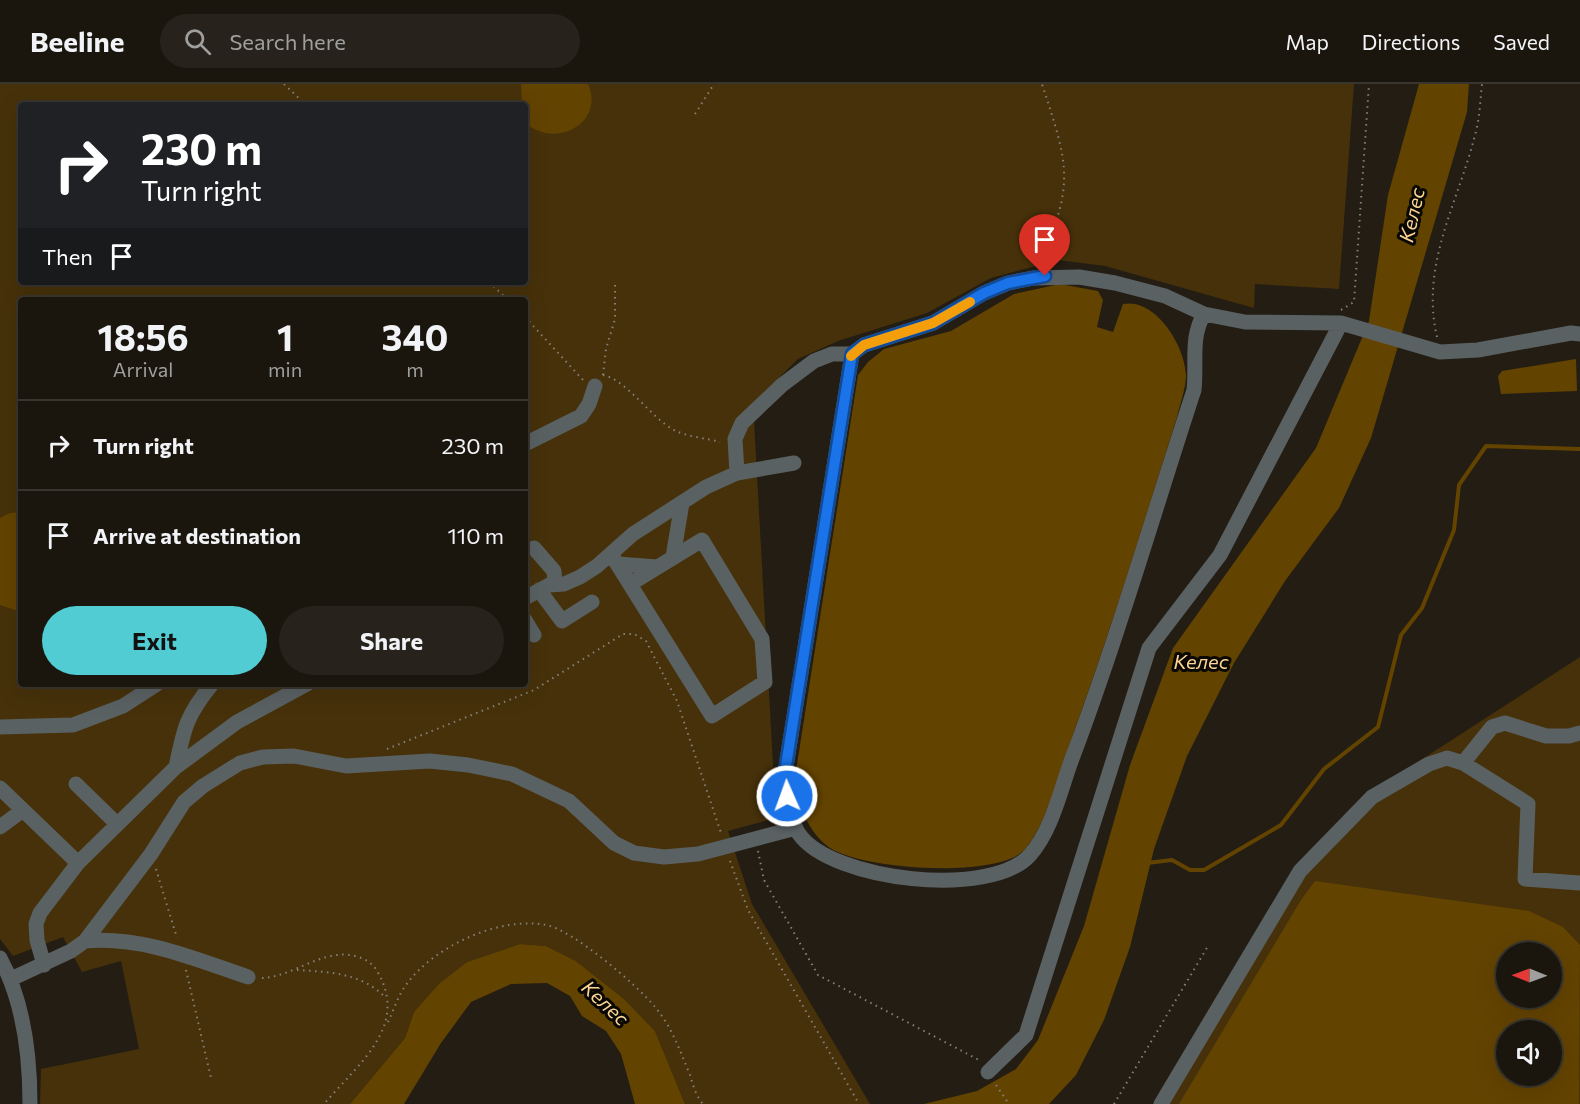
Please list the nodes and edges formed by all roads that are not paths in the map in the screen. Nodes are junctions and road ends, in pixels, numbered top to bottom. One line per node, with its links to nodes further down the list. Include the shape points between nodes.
1 (1204, 314): 2 (street, via 1245,322); 4 (street, via 1165,296 1115,283 1079,277 1033,278 1000,286 933,323 864,345); 33 (street, via 1194,340 1194,390 1088,716 1044,833 1031,854 1019,865 1002,872 969,878 930,880 882,875 818,852)
2 (1341, 323): 3 (street, via 1440,352); 41 (street, via 1220,555 1149,648 1026,1035)
3 (1580, 334)
4 (852, 354): 8 (street, via 832,354 814,361 742,423 735,445); 33 (street, via 785,772)
5 (599, 380): 6 (street, via 581,416)
6 (528, 442)
7 (794, 463): 8 (street)
8 (737, 472): 9 (street)
9 (682, 502): 11 (street); 12 (street, via 633,534)
10 (534, 548): 14 (street, via 554,571)
11 (673, 557): 13 (street); 15 (street, via 702,540 762,639 765,682 712,716)
12 (614, 559): 13 (street); 14 (street, via 564,584); 15 (street)
13 (657, 567): 15 (street)
14 (555, 584): 16 (street)
15 (630, 584)
16 (539, 590): 17 (street); 18 (street, via 562,621)
17 (528, 596)
18 (592, 602)
19 (528, 625): 20 (street)
20 (534, 635)
21 (152, 687): 24 (street, via 123,706 73,725)
22 (210, 687): 27 (street, via 184,723)
23 (301, 687): 27 (street, via 237,722)
24 (0, 727)
25 (1580, 733): 26 (street, via 1546,736 1504,723 1492,727)
26 (1463, 762): 35 (street, via 1528,804 1525,879); 43 (street, via 1447,758 1429,764 1372,797 1300,871)
27 (176, 767): 31 (street)
28 (76, 784): 31 (street)
29 (0, 788): 30 (street)
30 (23, 810): 32 (street); 34 (street)
31 (117, 824): 34 (street)
32 (0, 827)
33 (796, 828): 36 (street, via 698,854 634,854 614,843 569,801 512,774 430,761 346,766 294,756 263,757 240,763 184,802 152,854)
34 (78, 863): 38 (street, via 36,924)
35 (1580, 884)
36 (85, 941): 38 (street); 39 (street, via 134,941)
37 (0, 958): 40 (street)
38 (44, 964): 40 (street)
39 (248, 977)
40 (11, 979): 42 (street, via 22,1015)
41 (988, 1072)
42 (30, 1104)
43 (1161, 1104)

